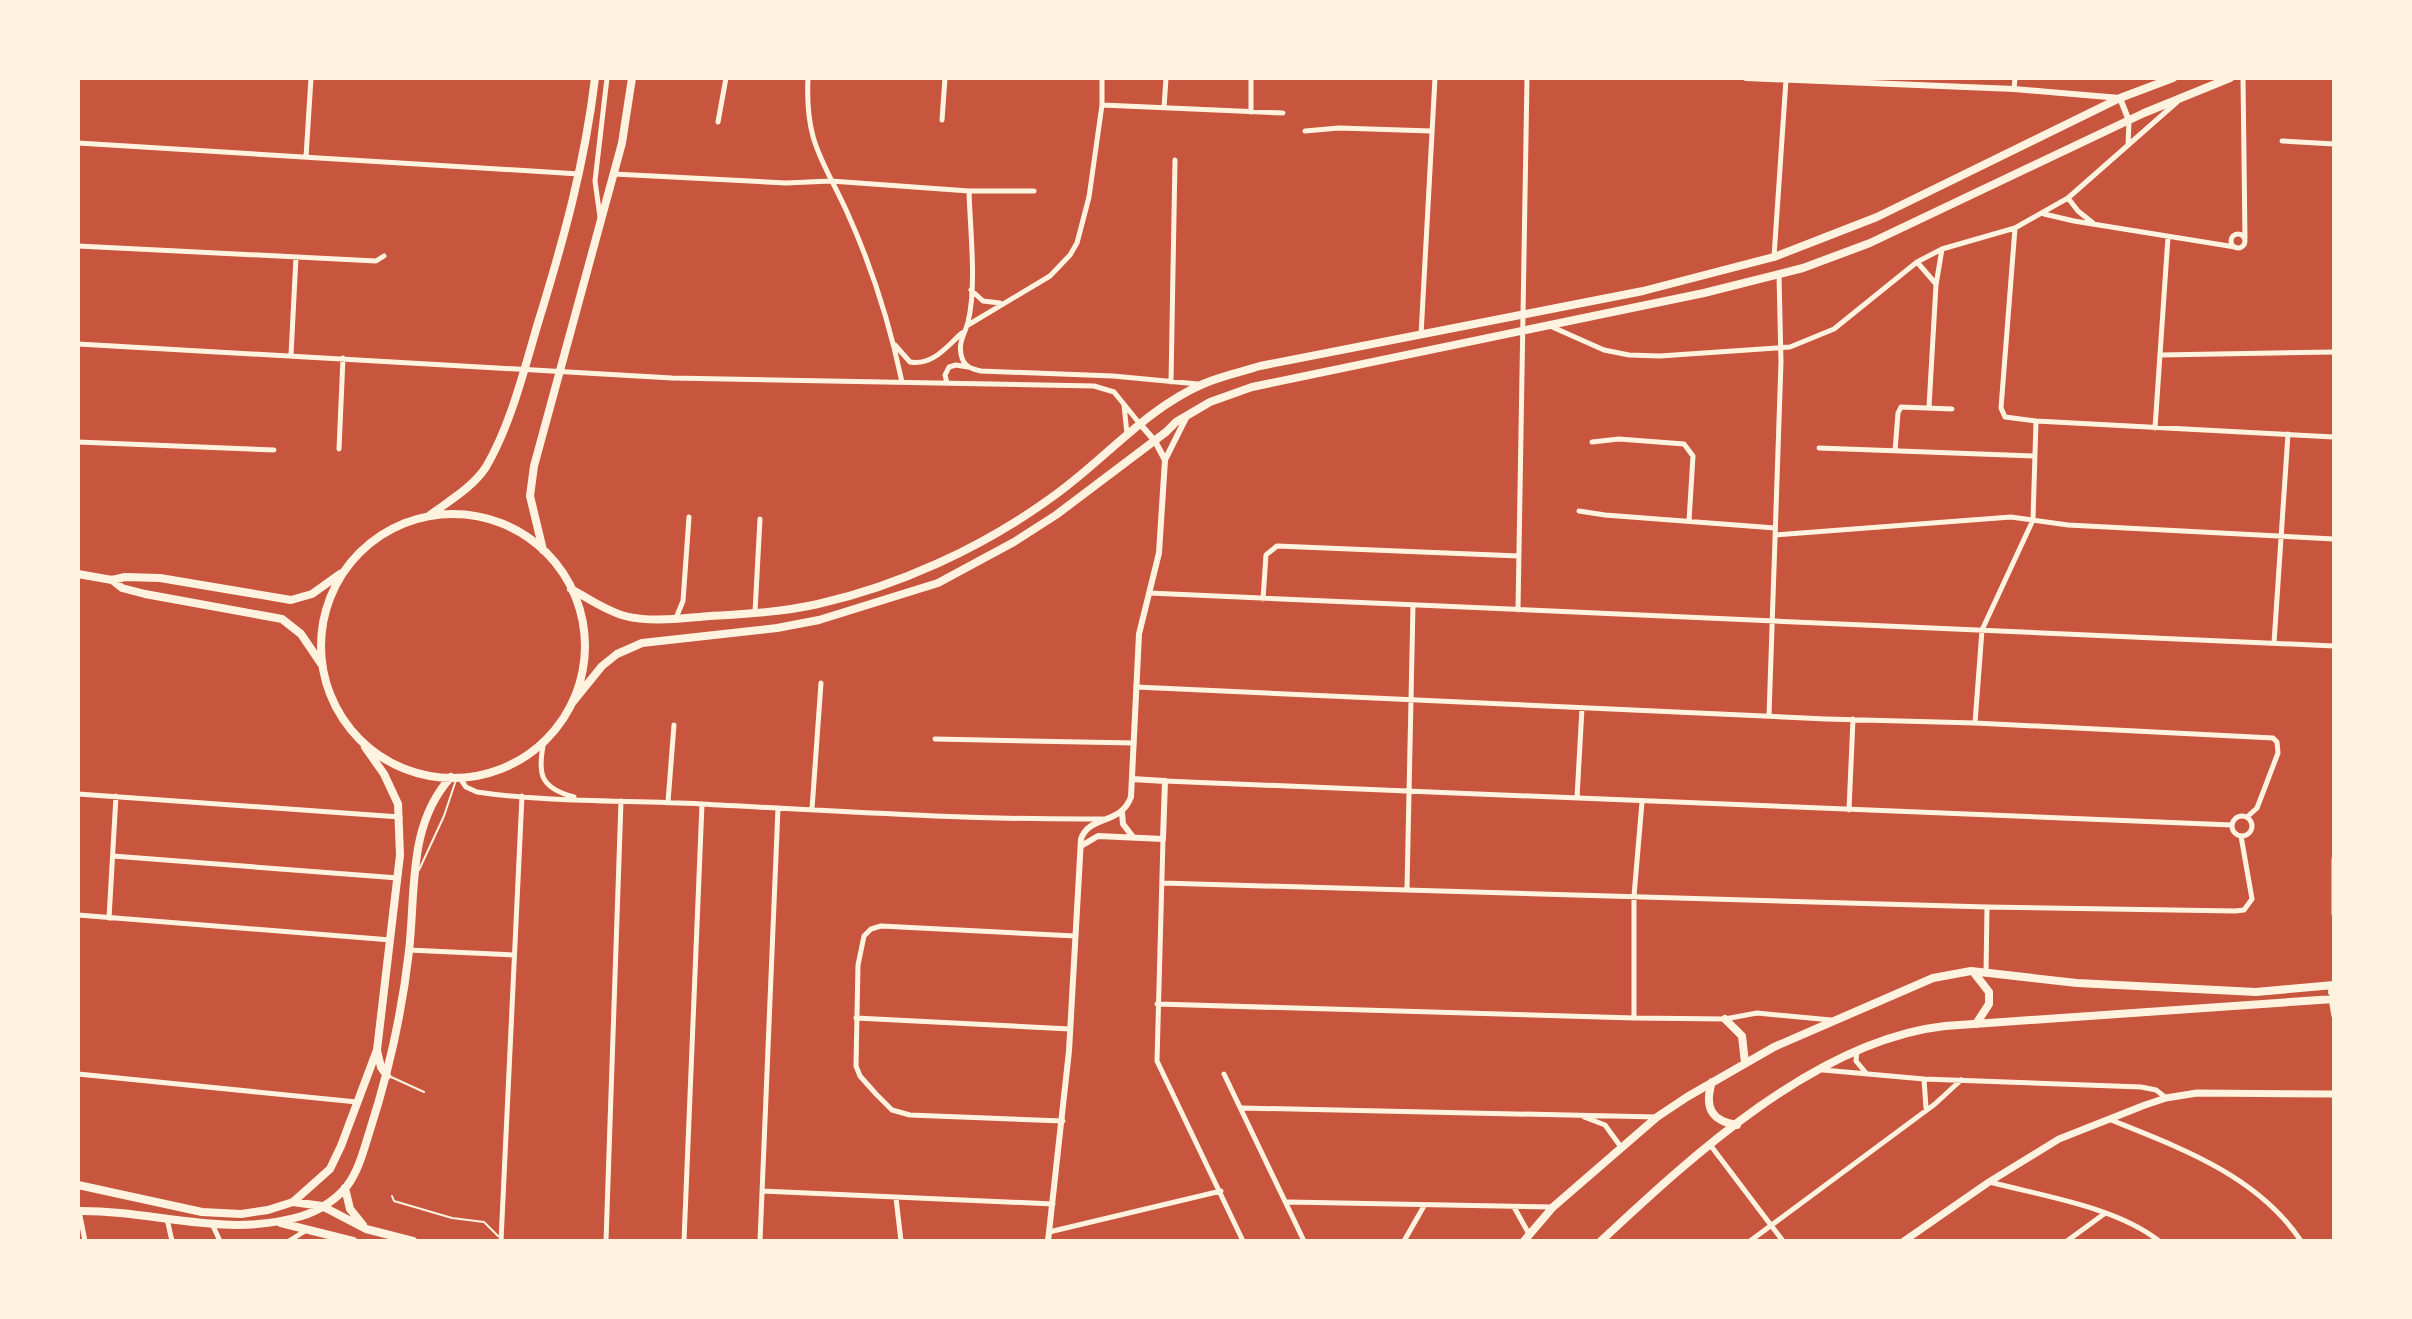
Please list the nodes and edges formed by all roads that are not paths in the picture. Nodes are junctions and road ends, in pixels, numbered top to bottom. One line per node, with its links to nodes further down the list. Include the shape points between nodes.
1 (311, 78): 36 (street)
2 (595, 78): 38 (main road)
3 (607, 78): 45 (street, via 595,181)
4 (632, 78): 39 (main road)
5 (726, 78): 29 (street)
6 (808, 78): 40 (street, via 810,130)
7 (945, 78): 27 (street)
8 (1102, 78): 23 (street)
9 (1166, 78): 24 (street)
10 (1251, 78): 25 (street)
11 (1435, 78): 31 (street)
12 (1527, 78): 61 (street)
13 (1746, 78): 18 (street)
14 (2015, 78): 20 (street)
15 (2173, 78): 21 (main road)
16 (2230, 78): 22 (main road)
17 (2243, 78): 49 (street)
18 (1786, 80): 19 (street); 55 (street)
19 (1846, 80): 20 (street)
20 (2014, 89): 21 (street)
21 (2120, 98): 28 (street); 55 (main road, via 1890,211)
22 (2182, 98): 28 (main road); 35 (street)
23 (1102, 105): 24 (street); 60 (street, via 1077,243 1050,276)
24 (1164, 108): 25 (street)
25 (1251, 112): 26 (street)
26 (1283, 113)
27 (942, 120)
28 (2129, 121): 35 (street); 57 (main road, via 1881,238)
29 (718, 122)
30 (1305, 131): 31 (street)
31 (1431, 131): 66 (street)
32 (2282, 141): 34 (street)
33 (78, 143): 36 (street)
34 (2334, 144)
35 (2128, 146): 43 (street)
36 (306, 157): 38 (street)
37 (1175, 160): 78 (street)
38 (580, 174): 74 (main road)
39 (614, 174): 40 (street); 45 (main road)
40 (831, 181): 41 (street); 67 (street)
41 (969, 191): 42 (street); 59 (street)
42 (1034, 191)
43 (2068, 198): 44 (street); 46 (street)
44 (2043, 213): 46 (street); 47 (street)
45 (601, 222): 76 (main road)
46 (2096, 225): 48 (street)
47 (2015, 228): 52 (street); 85 (street, via 2001,408 2010,419)
48 (2168, 237): 51 (street); 72 (street)
49 (2245, 239): 51 (street, via 2242,247); 51 (street, via 2233,236)
50 (78, 246): 54 (street)
51 (2235, 247)
52 (1942, 249): 56 (street); 58 (street)
53 (384, 256): 54 (street, via 376,261)
54 (296, 257): 71 (street)
55 (1774, 257): 61 (main road)
56 (1917, 262): 58 (street); 69 (street, via 1834,329)
57 (1779, 275): 63 (main road); 69 (street)
58 (1936, 285): 82 (street)
59 (971, 290): 60 (street, via 983,301); 62 (street)
60 (1005, 303): 62 (street)
61 (1523, 316): 65 (street); 66 (main road)
62 (968, 325): 64 (street)
63 (1550, 326): 65 (main road); 69 (street, via 1629,355)
64 (963, 332): 67 (street, via 920,363 907,360); 75 (street, via 961,357)
65 (1522, 332): 84 (main road, via 1252,387); 111 (street)
66 (1421, 335): 80 (main road, via 1260,366)
67 (893, 341): 77 (street)
68 (78, 344): 71 (street)
69 (1781, 348): 106 (street)
70 (2334, 352): 72 (street)
71 (291, 355): 73 (street)
72 (2160, 355): 87 (street)
73 (343, 358): 74 (street); 95 (street)
74 (525, 368): 76 (street); 101 (main road, via 484,470)
75 (969, 368): 78 (street); 79 (street, via 949,367)
76 (560, 370): 77 (street); 110 (main road, via 531,483 533,515)
77 (902, 382): 79 (street)
78 (1171, 382): 80 (street)
79 (947, 383): 81 (street, via 1094,386 1111,390)
80 (1201, 385): 86 (main road)
81 (1124, 404): 86 (street); 89 (street)
82 (1929, 407): 83 (street); 97 (street, via 1899,410)
83 (1952, 409)
84 (1187, 415): 91 (main road); 99 (street)
85 (2036, 421): 87 (street); 98 (street)
86 (1140, 424): 89 (main road); 91 (street)
87 (2155, 428): 88 (street)
88 (2288, 434): 90 (street); 108 (street)
89 (1127, 435): 121 (main road, via 1043,504 938,562 871,590 816,605)
90 (2334, 437)
91 (1155, 441): 99 (street); 132 (main road, via 1056,515 938,583 819,620 642,643 602,666)
92 (78, 442): 96 (street)
93 (1592, 442): 105 (street, via 1684,444 1693,456)
94 (1819, 448): 97 (street)
95 (339, 449)
96 (274, 450)
97 (1895, 451): 98 (street)
98 (2035, 456): 104 (street)
99 (1165, 460): 116 (street, via 1162,537)
100 (1579, 511): 105 (street)
101 (428, 517): 110 (main road, via 490,520); 112 (main road, via 390,531)
102 (689, 517): 118 (street)
103 (760, 519): 121 (street)
104 (2033, 520): 107 (street, via 1992,517); 108 (street); 125 (street)
105 (1689, 521): 106 (street)
106 (1775, 528): 107 (street)
107 (1775, 535): 124 (street)
108 (2281, 536): 109 (street); 126 (street)
109 (2334, 539)
110 (544, 551): 115 (main road)
111 (1519, 556): 117 (street, via 1277,546 1266,555); 120 (street)
112 (344, 571): 114 (main road, via 312,594 291,600 152,577); 128 (main road, via 324,615)
113 (78, 574): 114 (main road)
114 (112, 580): 128 (main road, via 145,594 282,619 300,633)
115 (571, 589): 123 (main road, via 621,615); 132 (main road, via 585,650)
116 (1149, 593): 117 (street); 130 (street, via 1139,634)
117 (1263, 599): 119 (street)
118 (683, 601): 122 (street); 123 (street)
119 (1413, 605): 120 (street); 131 (street)
120 (1518, 610): 124 (street)
121 (755, 613): 122 (main road)
122 (692, 617): 123 (main road)
123 (676, 619)
124 (1771, 621): 125 (street); 134 (street)
125 (1982, 630): 126 (street); 136 (street)
126 (2274, 643): 127 (street)
127 (2334, 646)
128 (322, 666): 138 (main road, via 332,700)
129 (821, 683): 156 (street)
130 (1136, 687): 131 (street); 141 (street)
131 (1411, 701): 133 (street); 145 (street)
132 (572, 703): 140 (main road)
133 (1582, 708): 134 (street); 150 (street)
134 (1769, 716): 135 (street)
135 (1853, 719): 136 (street); 157 (street)
136 (1975, 723): 160 (street, via 2267,737 2277,742 2278,753 2257,808)
137 (674, 725): 152 (street)
138 (355, 734): 142 (main road, via 395,764); 159 (main road, via 395,793)
139 (935, 739): 141 (street)
140 (544, 741): 142 (main road, via 499,769); 149 (street, via 540,766 546,784)
141 (1134, 743): 143 (street)
142 (455, 777): 148 (street, via 472,790); 170 (lane); 170 (main road, via 443,786 422,830)
143 (1132, 779): 144 (street); 158 (street, via 1131,797)
144 (1165, 781): 145 (street); 165 (street)
145 (1409, 791): 150 (street); 172 (street)
146 (78, 794): 147 (street)
147 (116, 796): 159 (street); 167 (street)
148 (522, 796): 149 (street); 181 (street)
149 (579, 798): 151 (street)
150 (1577, 798): 153 (street)
151 (621, 801): 152 (street); 248 (street)
152 (668, 802): 154 (street)
153 (1642, 802): 157 (street); 173 (street)
154 (702, 804): 155 (street); 249 (street)
155 (778, 808): 156 (street); 220 (street)
156 (812, 809): 161 (street)
157 (1849, 810): 162 (street)
158 (1122, 812): 161 (street); 164 (street, via 1123,824)
159 (401, 817): 169 (main road)
160 (2247, 817): 162 (street, via 2237,817); 163 (street, via 2252,829)
161 (1105, 819): 166 (street, via 1083,832)
162 (2232, 825): 163 (street)
163 (2241, 836): 174 (street, via 2252,899 2244,910)
164 (1134, 838): 165 (street); 166 (street, via 1098,836)
165 (1163, 839): 171 (street)
166 (1080, 847): 178 (street)
167 (113, 856): 169 (street); 177 (street)
168 (2334, 859): 175 (street)
169 (398, 878): 179 (main road)
170 (414, 882): 180 (main road)
171 (1163, 883): 172 (street); 185 (street)
172 (1407, 888): 173 (street)
173 (1634, 896): 174 (street); 188 (street)
174 (1987, 907): 183 (street)
175 (2334, 914)
176 (78, 915): 177 (street)
177 (109, 918): 179 (street)
178 (1075, 936): 187 (street, via 871,929 860,949); 192 (street)
179 (391, 940): 193 (main road)
180 (409, 950): 181 (street); 200 (main road)
181 (514, 955): 247 (street)
182 (1971, 971): 183 (main road); 190 (main road, via 1924,980); 191 (main road, via 1989,992 1989,1004)
183 (1986, 975): 184 (main road)
184 (2333, 993): 186 (street); 191 (main road)
185 (1157, 1004): 188 (street); 221 (street, via 1157,1061)
186 (2334, 1016)
187 (856, 1018): 192 (street); 213 (street, via 858,1072 892,1110 945,1118)
188 (1634, 1018): 189 (street)
189 (1725, 1019): 190 (street, via 1757,1013); 195 (main road, via 1742,1036)
190 (1835, 1020): 195 (main road)
191 (1976, 1024): 194 (main road, via 1914,1029)
192 (1070, 1029): 213 (street)
193 (377, 1050): 200 (main road); 207 (main road)
194 (1857, 1050): 196 (main road); 199 (street, via 1856,1061)
195 (1745, 1063): 203 (main road)
196 (1819, 1069): 199 (street); 214 (main road)
197 (78, 1074): 207 (street)
198 (1224, 1074): 208 (street)
199 (1867, 1074): 201 (street)
200 (387, 1076): 204 (lane); 219 (main road)
201 (1924, 1079): 202 (street); 209 (street)
202 (1961, 1080): 206 (street, via 2141,1087); 209 (street)
203 (1712, 1082): 211 (main road); 214 (main road, via 1710,1113 1720,1122)
204 (424, 1092)
205 (2334, 1094): 206 (main road, via 2227,1092)
206 (2166, 1098): 212 (main road)
207 (358, 1102): 224 (main road, via 330,1169)
208 (1242, 1108): 210 (street); 225 (street)
209 (1926, 1109): 235 (street)
210 (1579, 1115): 211 (street); 216 (street, via 1605,1125)
211 (1657, 1117): 216 (main road)
212 (2110, 1119): 217 (main road, via 2059,1139); 262 (street, via 2217,1167 2256,1192)
213 (1063, 1121): 226 (street)
214 (1737, 1125): 215 (main road)
215 (1711, 1146): 235 (street); 256 (main road)
216 (1621, 1148): 230 (main road)
217 (1989, 1182): 232 (street); 259 (main road)
218 (78, 1185): 224 (main road, via 215,1213 253,1213)
219 (345, 1188): 227 (main road); 238 (main road, via 350,1209)
220 (762, 1191): 223 (street); 250 (street)
221 (1221, 1191): 239 (street); 253 (street)
222 (392, 1196): 247 (lane, via 443,1216 484,1222)
223 (895, 1198): 226 (street); 251 (street)
224 (293, 1202): 227 (main road)
225 (1288, 1202): 228 (street); 254 (street)
226 (1053, 1204): 239 (street)
227 (322, 1206): 234 (main road); 238 (main road)
228 (1424, 1206): 229 (street); 255 (street)
229 (1513, 1206): 230 (street); 240 (street)
230 (1553, 1207): 240 (main road)
231 (78, 1211): 233 (main road); 241 (street)
232 (2105, 1213): 260 (street); 261 (street)
233 (167, 1218): 236 (main road); 242 (street)
234 (276, 1222): 236 (main road); 237 (main road)
235 (1771, 1225): 257 (street); 258 (street)
236 (213, 1226): 243 (street)
237 (308, 1228): 244 (street); 245 (main road)
238 (366, 1229): 246 (main road)
239 (1049, 1232): 252 (street)
240 (1526, 1237)
241 (85, 1241)
242 (172, 1241)
243 (220, 1241)
244 (289, 1241)
245 (353, 1241)
246 (413, 1241)
247 (501, 1241)
248 (606, 1241)
249 (684, 1241)
250 (760, 1241)
251 (901, 1241)
252 (1048, 1241)
253 (1243, 1241)
254 (1304, 1241)
255 (1404, 1241)
256 (1601, 1241)
257 (1750, 1241)
258 (1783, 1241)
259 (1904, 1241)
260 (2067, 1241)
261 (2159, 1241)
262 (2301, 1241)

